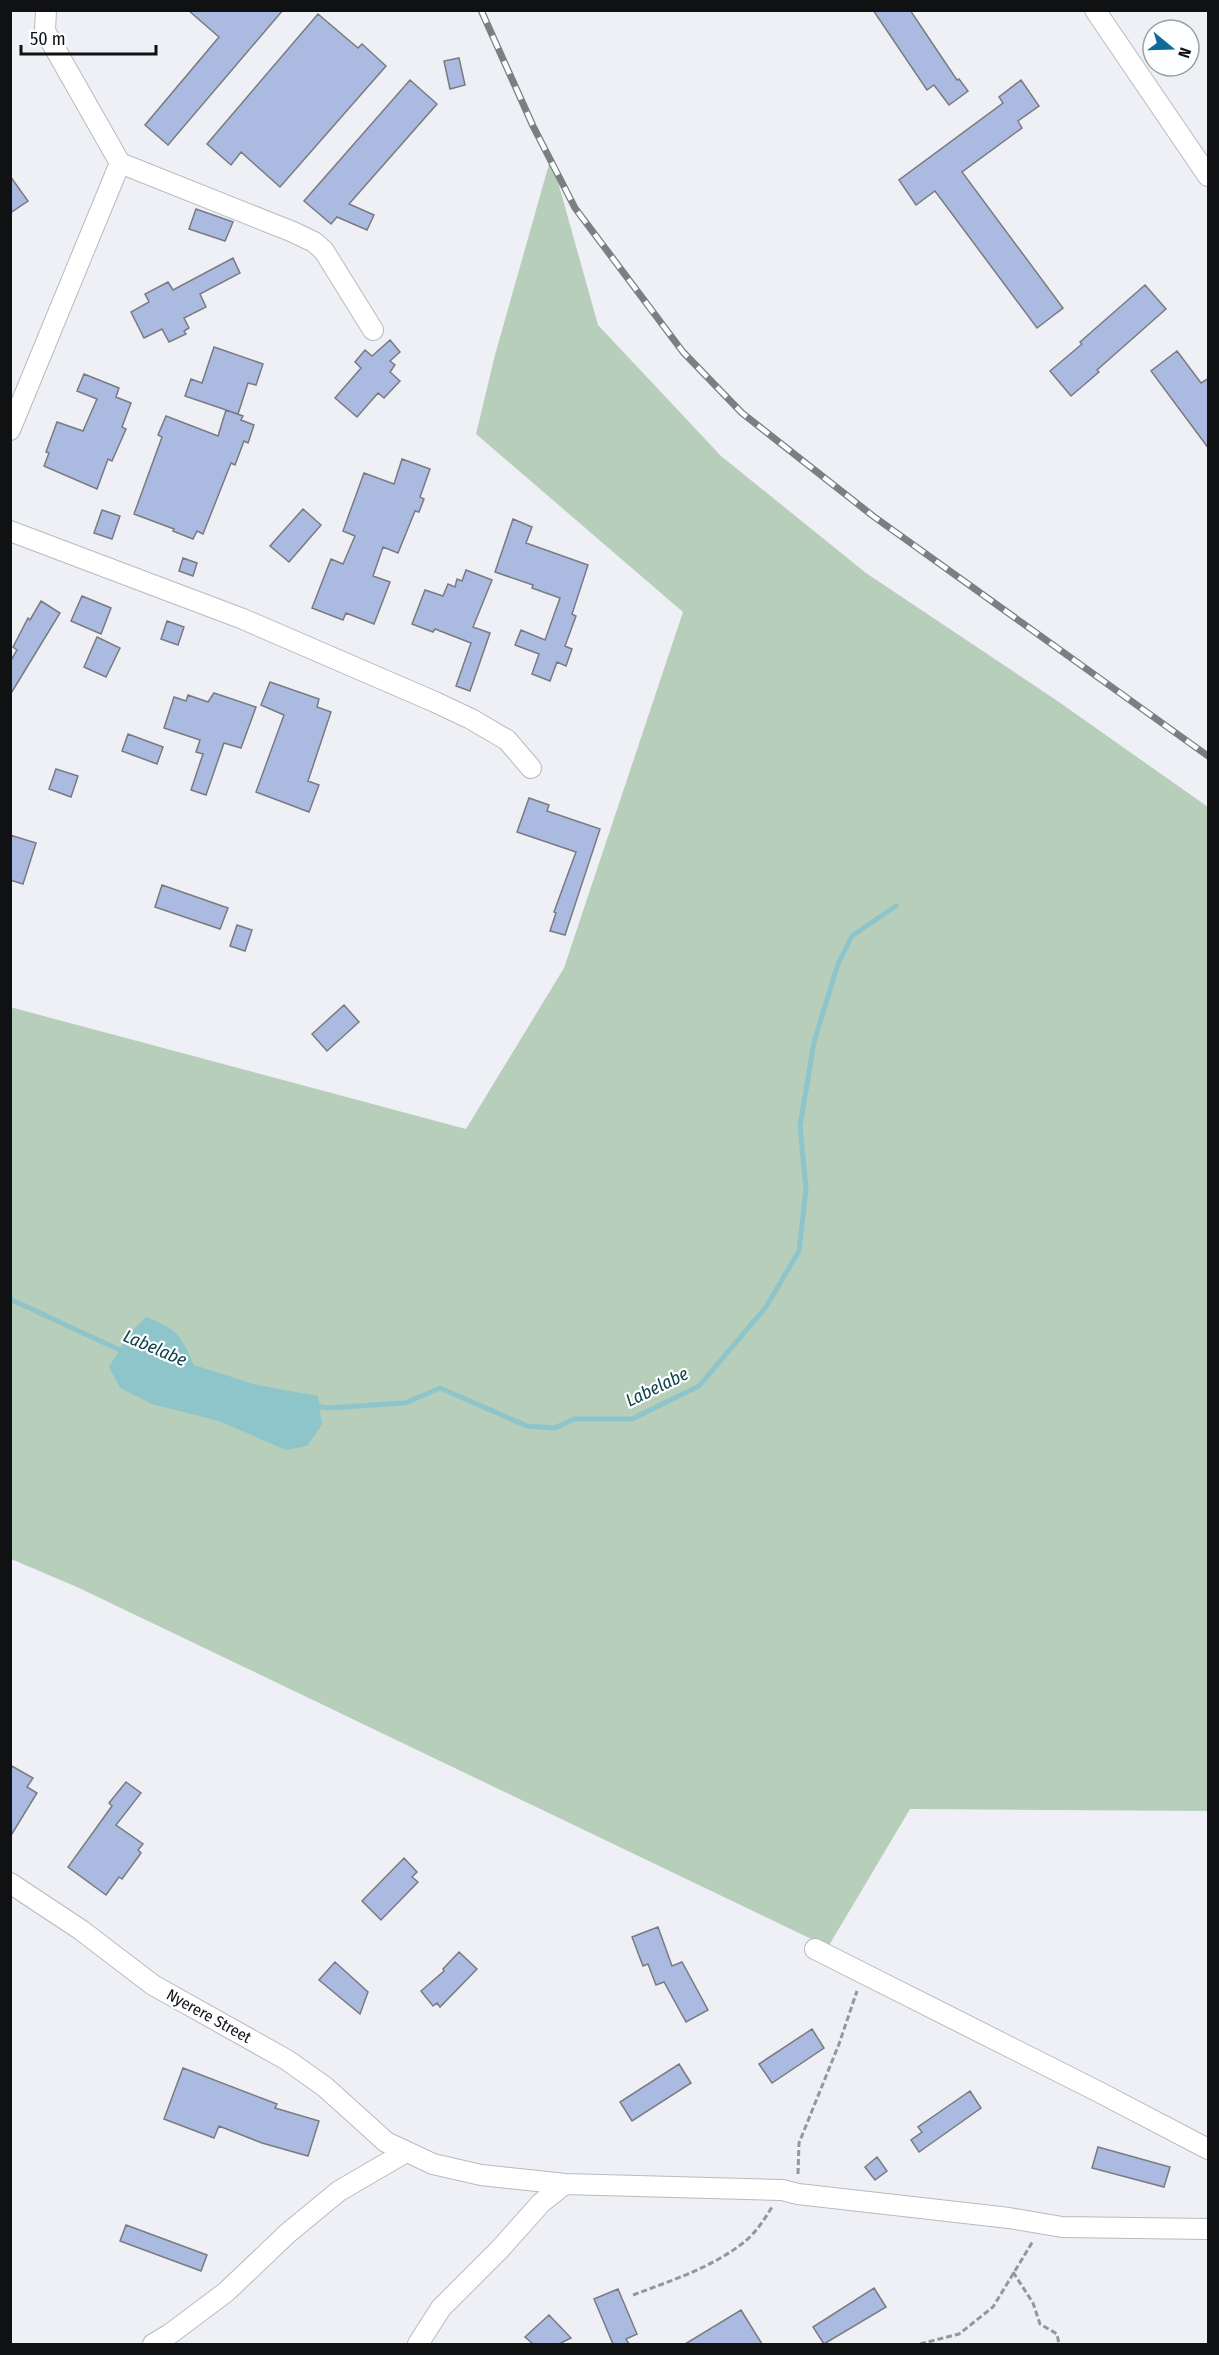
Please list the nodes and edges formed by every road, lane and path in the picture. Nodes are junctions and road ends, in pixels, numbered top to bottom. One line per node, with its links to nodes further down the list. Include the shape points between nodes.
1 (46, 10): 3 (street, via 45,31)
2 (1095, 10): 4 (street)
3 (120, 163): 5 (street, via 314,242 324,251); 6 (street)
4 (1209, 176)
5 (373, 330)
6 (10, 430)
7 (10, 531): 8 (street, via 243,619 435,702 507,740)
8 (531, 768)
9 (10, 1883): 13 (street, Nyerere Street, via 153,1985 287,2060 325,2087 386,2142)
10 (815, 1950): 11 (street)
11 (866, 1975): 12 (street); 15 (path, via 853,1997 839,2044 799,2143)
12 (1209, 2150)
13 (406, 2152): 14 (street, Nyerere Street, via 433,2164 481,2175); 20 (street, via 339,2191 226,2292)
14 (565, 2184): 15 (street, Nyerere Street); 21 (street, via 540,2203 441,2308)
15 (790, 2192): 16 (street, Nyerere Street); 19 (path, via 744,2243 701,2269)
16 (1062, 2227): 17 (street, Nyerere Street); 18 (path, via 1036,2238)
17 (1209, 2229)
18 (1013, 2272): 22 (path, via 993,2307 959,2334); 23 (path, via 1033,2303 1040,2324 1057,2334)
19 (633, 2295)
20 (153, 2344)
21 (418, 2344)
22 (920, 2344)
23 (1059, 2344)

